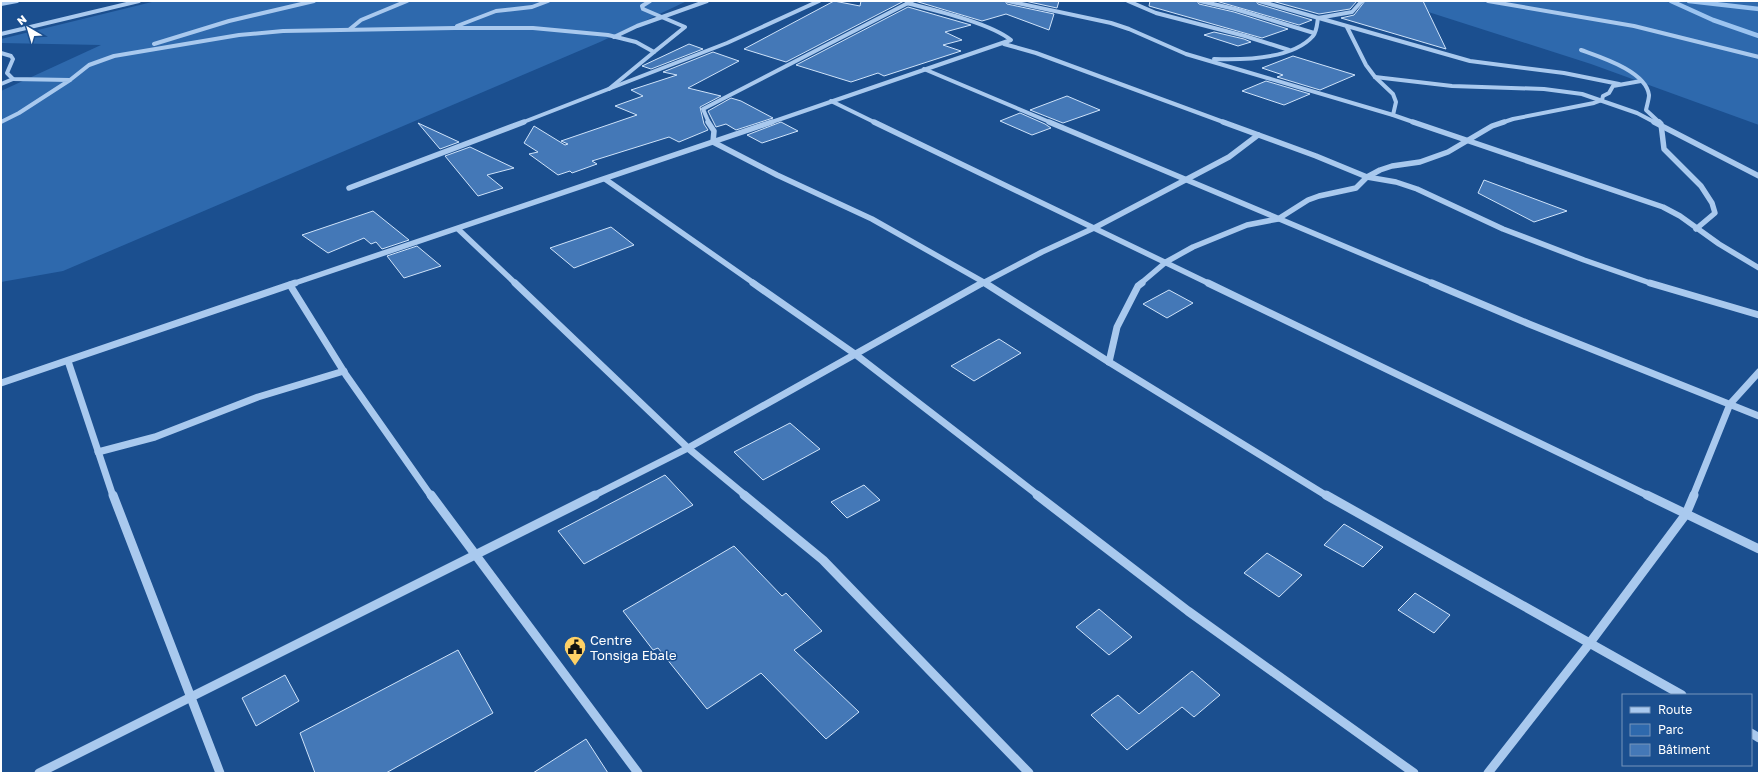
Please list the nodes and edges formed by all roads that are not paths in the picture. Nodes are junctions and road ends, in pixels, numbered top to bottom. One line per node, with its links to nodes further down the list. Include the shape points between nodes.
1 (17, 1): 16 (street)
2 (139, 1): 23 (street)
3 (314, 1): 30 (street, via 229,21)
4 (407, 1): 21 (street, via 361,20)
5 (548, 1): 20 (street, via 532,7 487,14)
6 (650, 1): 17 (street, via 642,8)
7 (707, 1): 17 (street)
8 (820, 1): 40 (street, via 732,40)
9 (1008, 1): 32 (street, via 1111,23)
10 (1128, 1): 26 (street, via 1156,13)
11 (1200, 1): 22 (street)
12 (1259, 1): 18 (street)
13 (1362, 1): 18 (street, via 1352,12)
14 (1488, 1): 31 (street, via 1634,26)
15 (910, 2): 25 (street, via 1010,37 1011,40); 48 (street, via 703,109 704,116 714,128)
16 (1, 4)
17 (661, 17): 24 (street); 28 (street, via 685,27)
18 (1318, 18): 19 (street); 22 (street)
19 (1347, 27): 34 (street, via 1362,58); 39 (street, via 1470,61 1564,73)
20 (453, 28): 21 (street); 24 (street, via 529,28)
21 (350, 29): 30 (street, via 243,34)
22 (1314, 33): 26 (street, via 1306,41)
23 (1, 34)
24 (614, 37): 28 (street, via 643,44)
25 (1004, 44): 33 (street); 46 (street, via 1036,53)
26 (1289, 50): 32 (street, via 1267,57 1246,59)
27 (1581, 50): 37 (street, via 1627,69)
28 (654, 52): 40 (street)
29 (1, 53): 35 (street, via 13,59 7,73)
30 (124, 54): 36 (street, via 85,66)
31 (1759, 57)
32 (1201, 58): 43 (street)
33 (924, 69): 42 (street); 51 (street)
34 (1375, 77): 41 (street, via 1452,86 1559,90); 43 (street, via 1394,94 1396,102)
35 (13, 79): 36 (street); 38 (street)
36 (70, 80): 44 (street)
37 (1641, 81): 39 (street); 45 (street, via 1649,96 1646,110)
38 (1, 84)
39 (1622, 84): 41 (street, via 1612,86)
40 (608, 89): 53 (street)
41 (1602, 100): 45 (street, via 1637,112); 47 (street, via 1512,119)
42 (831, 102): 48 (street); 55 (street)
43 (1393, 115): 47 (street)
44 (1, 122)
45 (1661, 124): 49 (street); 57 (street, via 1663,148 1696,180 1714,207 1715,213)
46 (1258, 135): 50 (street); 51 (street, via 1229,157)
47 (1466, 140): 50 (street, via 1434,158 1392,166); 57 (street, via 1650,202 1680,216)
48 (713, 142): 52 (street); 62 (street, via 872,219)
49 (1759, 176)
50 (1367, 178): 54 (street, via 1356,188 1308,200); 64 (street, via 1396,182 1418,189 1503,229 1584,260 1671,290)
51 (1185, 179): 54 (street); 55 (street)
52 (605, 180): 56 (street); 65 (street)
53 (349, 188)
54 (1278, 219): 59 (street, via 1247,225 1193,247); 71 (street, via 1529,324)
55 (1094, 228): 59 (street); 62 (street)
56 (458, 229): 63 (street); 73 (street)
57 (1696, 229): 58 (street)
58 (1744, 258): 60 (street); 61 (street)
59 (1166, 262): 67 (street, via 1138,286 1117,327); 75 (street)
60 (1759, 263)
61 (1759, 268)
62 (984, 282): 65 (street); 67 (street)
63 (290, 285): 66 (street); 68 (street)
64 (1759, 315)
65 (855, 354): 73 (street); 85 (street, via 1188,611)
66 (68, 360): 70 (street); 74 (street)
67 (1110, 362): 78 (street, via 1339,502)
68 (344, 371): 74 (street, via 258,396 155,437); 77 (street)
69 (1759, 372): 71 (street)
70 (1, 383)
71 (1730, 404): 72 (street); 75 (street)
72 (1759, 416)
73 (688, 448): 77 (street); 84 (street, via 823,560)
74 (98, 452): 80 (street)
75 (1686, 514): 76 (street); 78 (street)
76 (1759, 549)
77 (475, 554): 80 (street); 83 (street)
78 (1589, 644): 79 (street); 86 (street)
79 (1680, 694)
80 (192, 696): 81 (street); 82 (street)
81 (39, 773)
82 (220, 773)
83 (638, 773)
84 (1029, 773)
85 (1414, 773)
86 (1488, 773)

